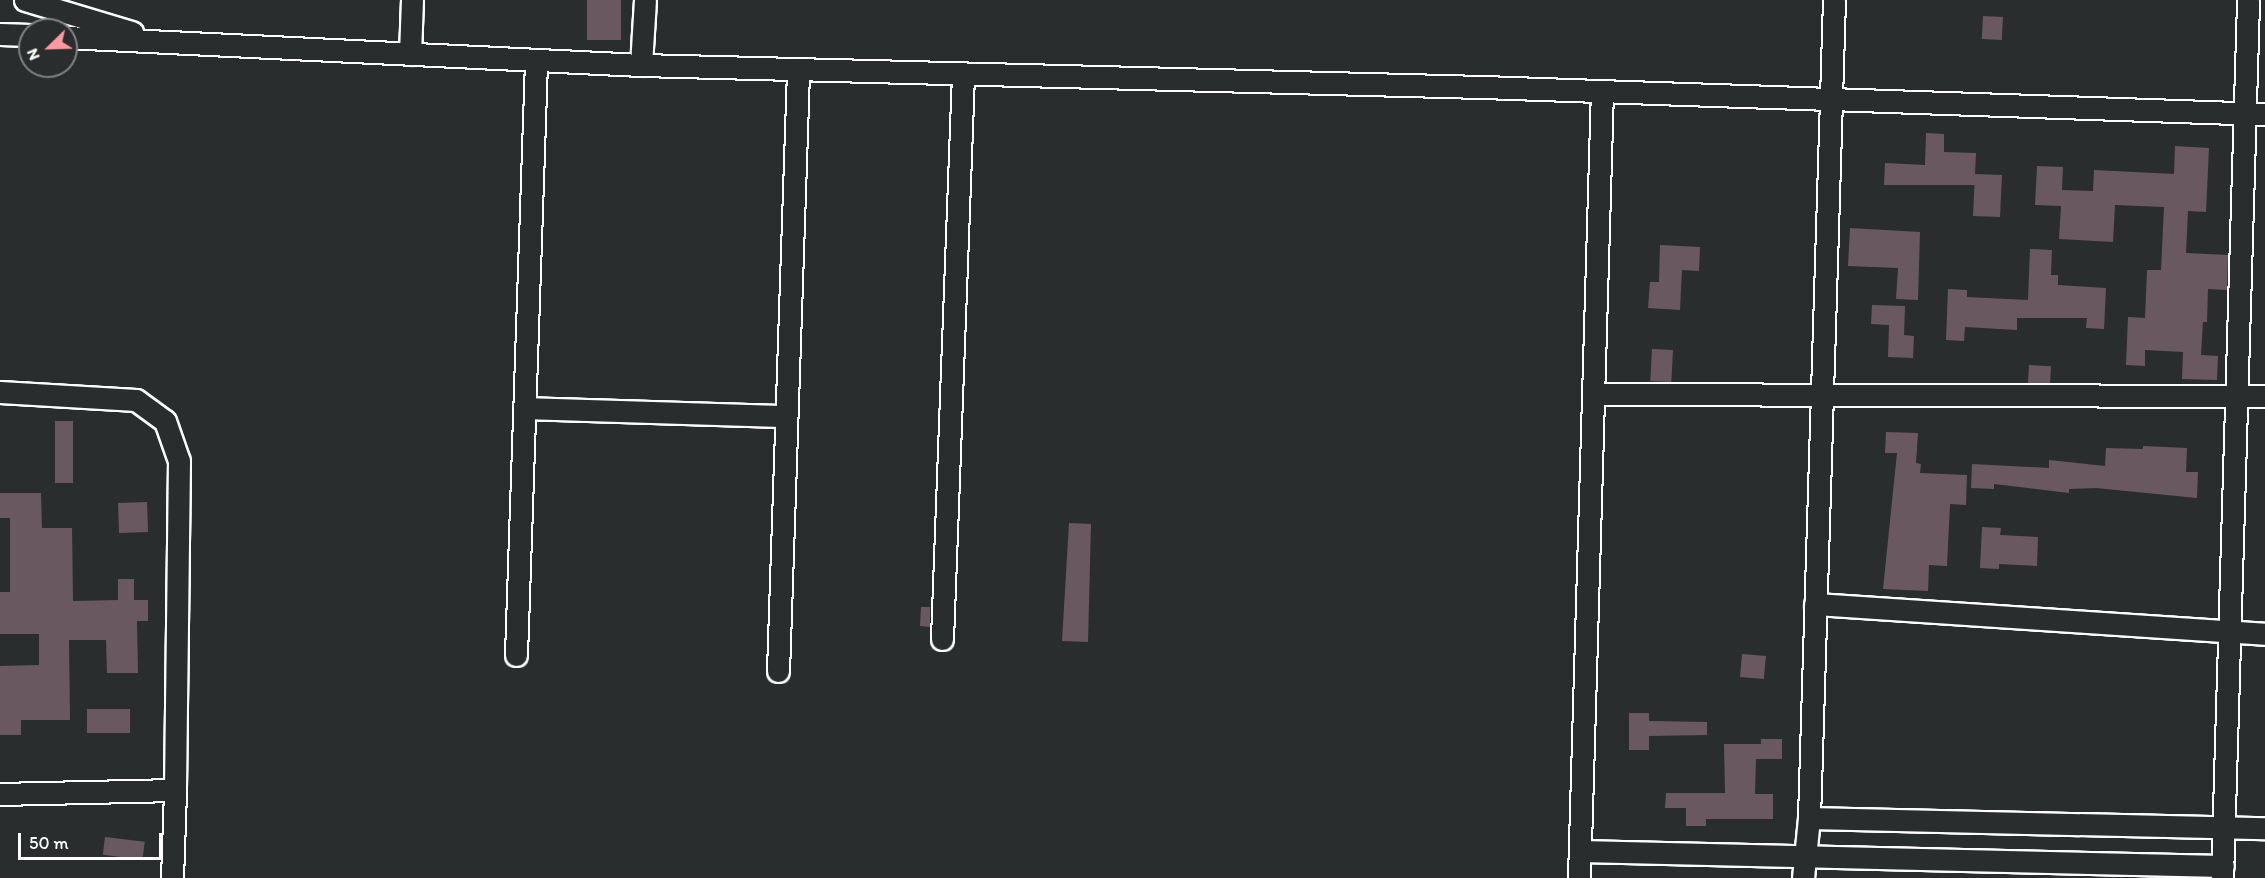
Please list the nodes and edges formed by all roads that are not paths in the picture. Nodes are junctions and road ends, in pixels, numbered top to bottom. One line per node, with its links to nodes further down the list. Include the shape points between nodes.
1 (25, 0): 9 (street)
2 (412, 0): 10 (street)
3 (645, 0): 12 (street)
4 (1834, 0): 16 (street)
5 (2248, 0): 17 (street)
6 (0, 34): 7 (street)
7 (18, 35)
8 (78, 38): 9 (street)
9 (164, 42): 10 (street)
10 (410, 54): 11 (street)
11 (536, 60): 12 (street); 24 (street)
12 (641, 65): 13 (street)
13 (798, 70): 14 (street); 25 (street)
14 (963, 74): 15 (street); 29 (street)
15 (1602, 91): 16 (street); 20 (street)
16 (1832, 99): 17 (street); 21 (street)
17 (2242, 113): 18 (street); 22 (street)
18 (2265, 114)
19 (0, 392): 32 (street, via 136,400 165,421 178,461)
20 (1593, 394): 21 (street); 37 (street)
21 (1822, 394): 22 (street); 26 (street)
22 (2235, 395): 23 (street); 27 (street)
23 (2265, 396)
24 (525, 408): 25 (street); 30 (street)
25 (786, 416): 31 (street)
26 (1815, 604): 27 (street); 34 (street)
27 (2230, 632): 28 (street); 35 (street)
28 (2265, 634)
29 (942, 639)
30 (516, 655)
31 (778, 671)
32 (175, 790): 33 (street); 40 (street)
33 (0, 794)
34 (1809, 818): 35 (street); 38 (street)
35 (2225, 826): 36 (street); 39 (street)
36 (2265, 828)
37 (1580, 851): 38 (street); 41 (street)
38 (1803, 856): 39 (street); 42 (street)
39 (2223, 872)
40 (172, 878)
41 (1579, 878)
42 (1803, 878)

